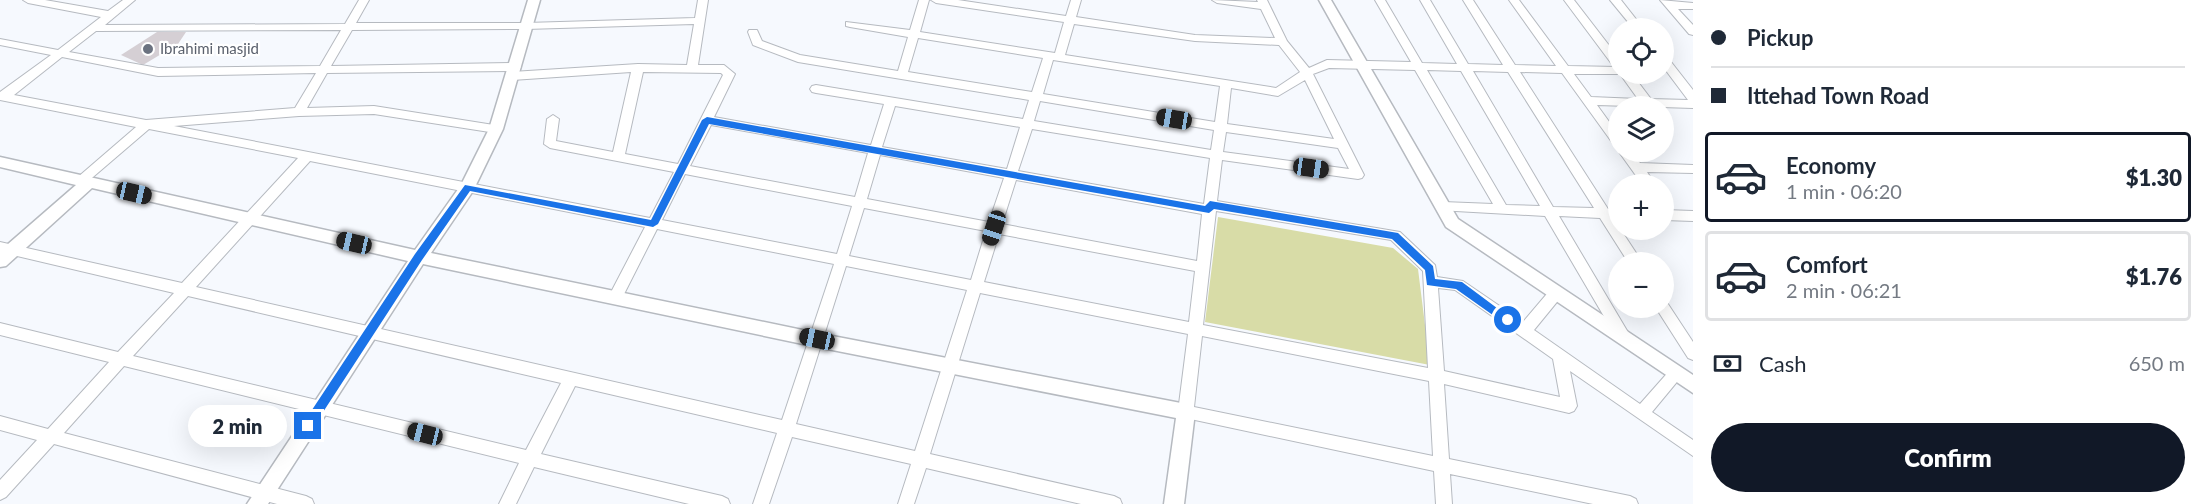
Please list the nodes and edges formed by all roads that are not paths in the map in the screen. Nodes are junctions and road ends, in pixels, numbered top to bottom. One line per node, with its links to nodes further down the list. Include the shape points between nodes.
1 (28, 0): 20 (street)
2 (130, 0): 20 (street)
3 (364, 0): 27 (street)
4 (534, 0): 25 (street)
5 (703, 0): 23 (street)
6 (924, 0): 30 (street)
7 (936, 0): 22 (street)
8 (1076, 0): 22 (street)
9 (1217, 0): 17 (street)
10 (1325, 0): 36 (street)
11 (1380, 0): 37 (street)
12 (1425, 0): 38 (street)
13 (1468, 0): 41 (street)
14 (1514, 0): 43 (street)
15 (1569, 0): 33 (street)
16 (1615, 0): 21 (street)
17 (1263, 3): 32 (street)
18 (1667, 3): 19 (street); 29 (street)
19 (1693, 6)
20 (110, 15): 26 (street)
21 (1630, 18)
22 (1071, 20): 32 (street, via 1194,38); 35 (street)
23 (700, 21): 25 (street); 40 (street)
24 (850, 24): 30 (street)
25 (526, 26): 27 (street); 45 (street)
26 (92, 28): 27 (street); 34 (street)
27 (348, 28): 42 (street)
28 (753, 32): 47 (street, via 757,43 798,58)
29 (1693, 32)
30 (914, 34): 35 (street); 47 (street)
31 (0, 42): 34 (street)
32 (1282, 42): 46 (street)
33 (1608, 51)
34 (60, 53): 42 (street, via 158,72); 52 (street)
35 (1054, 56): 49 (street); 54 (street)
36 (1360, 65): 37 (street); 46 (street, via 1327,64); 85 (street)
37 (1419, 66): 38 (street); 86 (street)
38 (1465, 67): 41 (street); 87 (street)
39 (638, 68): 40 (street); 45 (street); 73 (street)
40 (692, 68): 63 (street, via 724,69 729,74)
41 (1512, 68): 43 (street); 88 (street)
42 (324, 69): 45 (street); 61 (street)
43 (1565, 69): 44 (street); 56 (street)
44 (1608, 71)
45 (513, 72): 68 (street)
46 (1307, 73): 49 (street, via 1278,92); 69 (street)
47 (902, 75): 54 (street)
48 (1674, 78): 55 (street)
49 (1226, 84): 66 (street)
50 (1634, 84): 53 (street)
51 (816, 89): 57 (street)
52 (2, 96): 64 (street)
53 (1643, 96)
54 (1036, 97): 65 (street); 66 (street)
55 (1693, 98)
56 (1588, 101): 58 (street); 67 (street)
57 (890, 102): 65 (street); 70 (street)
58 (1608, 102)
59 (1674, 104): 60 (street)
60 (1693, 104)
61 (298, 112): 64 (street); 68 (street, via 374,110)
62 (553, 119): 73 (street, via 550,144)
63 (707, 120): 70 (street); 77 (street)
64 (147, 124): 72 (street); 81 (street)
65 (1028, 124): 71 (street); 79 (street)
66 (1220, 127): 69 (street); 71 (street)
67 (1608, 128)
68 (496, 129): 82 (street)
69 (1342, 144): 71 (street, via 1358,175)
70 (875, 150): 79 (street); 83 (street)
71 (1217, 155): 84 (street)
72 (307, 156): 82 (street); 92 (street)
73 (618, 156): 77 (street)
74 (0, 162): 81 (street)
75 (1633, 162): 76 (street)
76 (1637, 167): 78 (street); 80 (street)
77 (682, 168): 83 (street); 93 (street)
78 (1693, 169)
79 (1011, 174): 84 (street); 94 (street)
80 (1642, 174)
81 (86, 181): 92 (street); 96 (street)
82 (468, 187): 93 (street); 97 (street)
83 (859, 202): 94 (street); 98 (street)
84 (1209, 207): 99 (street); 100 (street, via 1395,236 1430,269)
85 (1443, 207): 86 (street); 103 (street, via 1452,223)
86 (1503, 210): 87 (street)
87 (1549, 212): 88 (street); 110 (street)
88 (1604, 213): 89 (street); 95 (street)
89 (1608, 213)
90 (1674, 215): 91 (street)
91 (1693, 216)
92 (247, 219): 97 (street); 102 (street)
93 (653, 224): 98 (street); 104 (street)
94 (994, 228): 99 (street); 101 (street)
95 (1629, 252)
96 (4, 253): 102 (street)
97 (418, 257): 104 (street); 109 (street)
98 (841, 261): 101 (street); 111 (street)
99 (1203, 267): 107 (street)
100 (1430, 282): 108 (street, via 1458,285); 117 (street)
101 (976, 288): 107 (street); 115 (street)
102 (183, 290): 109 (street); 114 (street)
103 (1556, 293): 108 (street); 110 (street)
104 (615, 298): 111 (street)
105 (1670, 318): 112 (street)
106 (0, 329): 114 (street)
107 (1196, 331): 117 (street); 121 (street)
108 (1524, 331): 113 (street)
109 (370, 333): 118 (street); 120 (street)
110 (1624, 338): 116 (street)
111 (817, 339): 115 (street); 124 (street)
112 (1693, 354)
113 (1560, 356): 117 (street, via 1569,406); 122 (street)
114 (120, 359): 120 (street); 125 (street)
115 (951, 366): 121 (street); 128 (street)
116 (1676, 373): 119 (street); 122 (street)
117 (1436, 376): 129 (street)
118 (571, 379): 124 (street); 127 (street)
119 (1693, 385)
120 (320, 409): 127 (street); 131 (street)
121 (1186, 412): 129 (street); 138 (street)
122 (1642, 413): 126 (street)
123 (0, 423): 125 (street)
124 (787, 429): 128 (street); 135 (street)
125 (50, 436): 130 (street); 131 (street)
126 (1693, 449)
127 (530, 459): 133 (street); 134 (street)
128 (920, 459): 136 (street); 137 (street)
129 (1441, 465): 139 (street); 140 (street)
130 (0, 492)
131 (260, 499): 132 (street)
132 (306, 504)
133 (507, 504)
134 (722, 504)
135 (761, 504)
136 (906, 504)
137 (1114, 504)
138 (1174, 504)
139 (1444, 504)
140 (1630, 504)

